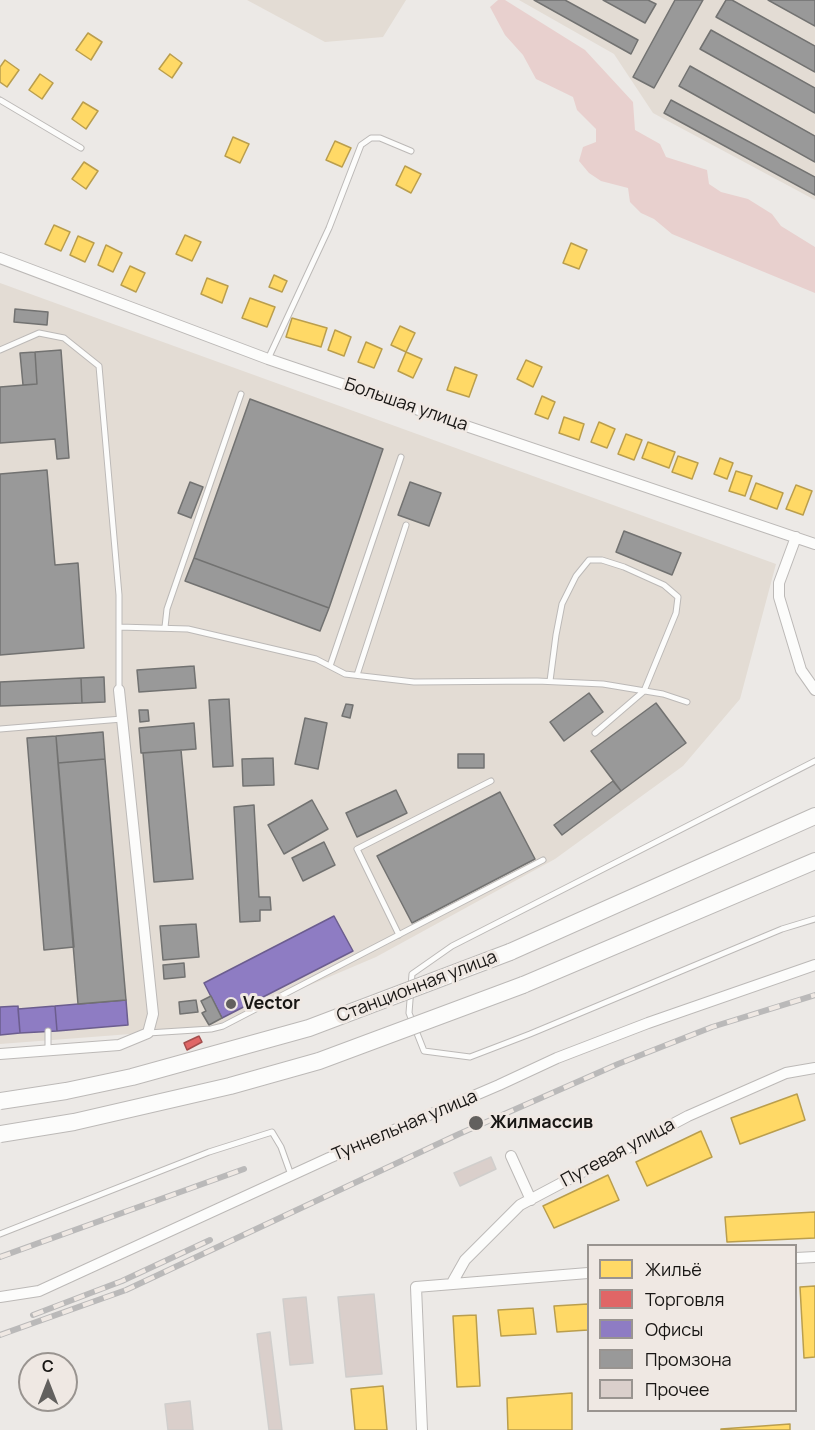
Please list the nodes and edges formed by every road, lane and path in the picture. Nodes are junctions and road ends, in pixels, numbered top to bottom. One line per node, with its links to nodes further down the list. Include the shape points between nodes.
1 (0, 100): 2 (lane)
2 (81, 148)
3 (411, 151): 6 (lane, via 380,138 370,138 361,145 329,228)
4 (0, 258): 6 (street, Большая улица)
5 (0, 350): 12 (lane, via 39,333 64,338 99,366)
6 (268, 358): 10 (street, Большая улица)
7 (242, 394): 13 (lane, via 167,609)
8 (400, 457): 14 (lane)
9 (406, 525): 15 (lane)
10 (796, 537): 11 (street, Большая улица); 18 (street, via 779,583 779,597 801,670)
11 (815, 544)
12 (119, 627): 13 (lane); 17 (lane)
13 (165, 627): 14 (lane, via 316,659)
14 (330, 666): 15 (lane)
15 (357, 675): 16 (lane, via 414,682)
16 (550, 681): 19 (lane); 19 (lane, via 562,604 589,560 602,560 664,585 678,597 676,613)
17 (119, 690): 21 (street)
18 (815, 690)
19 (644, 691): 20 (lane); 23 (lane)
20 (687, 702)
21 (122, 719): 22 (lane); 33 (street, via 153,1014)
22 (0, 729)
23 (594, 734)
24 (815, 761): 29 (lane, via 452,946 412,974 409,1013 424,1051 470,1057)
25 (491, 781): 30 (lane, via 357,849)
26 (815, 816): 37 (main road, Станционная улица, bridge, via 510,952 309,1028 132,1077)
27 (543, 860): 30 (lane)
28 (815, 861): 38 (main road, Станционная улица, bridge, via 523,986 319,1061 230,1086)
29 (815, 919)
30 (399, 935): 33 (lane, via 223,1026)
31 (815, 965): 40 (street, Туннельная улица, via 557,1058)
32 (48, 1031): 34 (lane)
33 (148, 1034): 34 (street, via 118,1045)
34 (48, 1050): 35 (street)
35 (0, 1054)
36 (815, 1068): 41 (street, Путевая улица, via 786,1073 688,1116)
37 (0, 1101)
38 (0, 1134)
39 (511, 1156): 41 (street)
40 (291, 1176): 42 (lane, via 272,1132 208,1152); 47 (street, Туннельная улица, via 39,1291)
41 (531, 1200): 46 (street, Путевая улица, via 520,1205 465,1260)
42 (0, 1234)
43 (815, 1257): 44 (street)
44 (797, 1258)
45 (587, 1273): 46 (street)
46 (452, 1283): 48 (street, via 416,1287)
47 (0, 1297)
48 (422, 1430)

